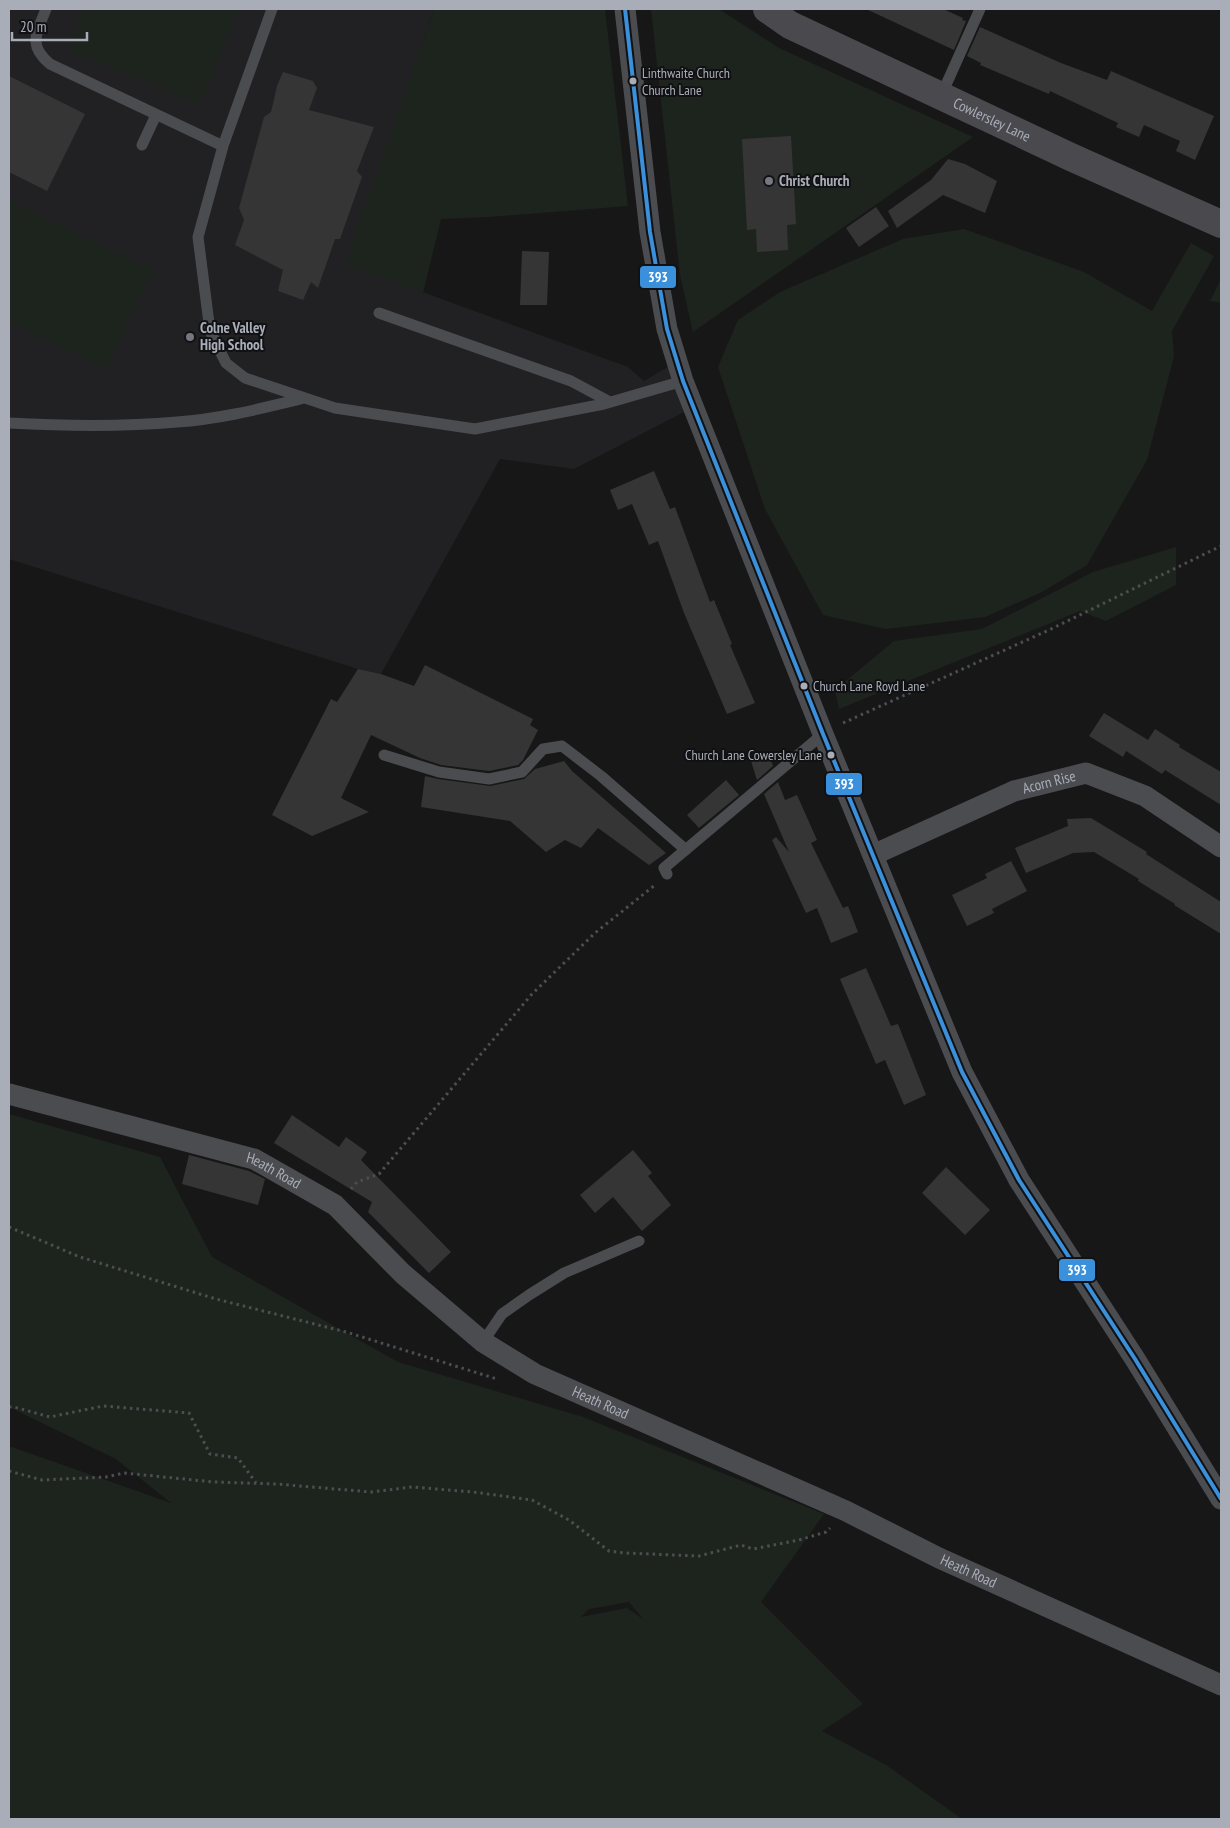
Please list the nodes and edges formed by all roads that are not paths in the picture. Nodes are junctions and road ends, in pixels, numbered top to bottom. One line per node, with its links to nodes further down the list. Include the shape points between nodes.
1 (46, 9): 7 (lane, via 34,38 40,56 50,64)
2 (272, 9): 9 (lane)
3 (625, 9): 12 (street, via 650,232 667,329)
4 (767, 9): 6 (street, Cowlersley Lane, via 790,25)
5 (980, 9): 6 (lane)
6 (941, 96): 10 (street, Cowlersley Lane)
7 (156, 115): 8 (lane); 9 (lane)
8 (142, 145)
9 (223, 146): 13 (lane, via 198,237 210,330 226,363 245,378)
10 (1221, 224)
11 (379, 312): 14 (lane, via 571,382)
12 (683, 381): 14 (lane); 16 (street)
13 (305, 398): 14 (lane, via 335,408 475,429); 15 (lane, via 238,414 178,422 99,426)
14 (610, 402)
15 (9, 424)
16 (823, 734): 19 (lane); 20 (street)
17 (384, 756): 19 (lane, via 440,772 489,779 522,772 543,749 562,746)
18 (1221, 847): 20 (street, Acorn Rise, via 1145,796 1086,773 1014,791)
19 (686, 850): 21 (lane, via 664,868)
20 (873, 855): 25 (street, via 962,1072 1015,1171)
21 (667, 874)
22 (9, 1094): 24 (street, Heath Road, via 254,1158 334,1205 403,1274)
23 (639, 1241): 24 (lane, via 564,1273 529,1295 502,1314)
24 (483, 1342): 26 (street, Heath Road, via 535,1374 846,1510 939,1558)
25 (1221, 1499)
26 (1221, 1686)

